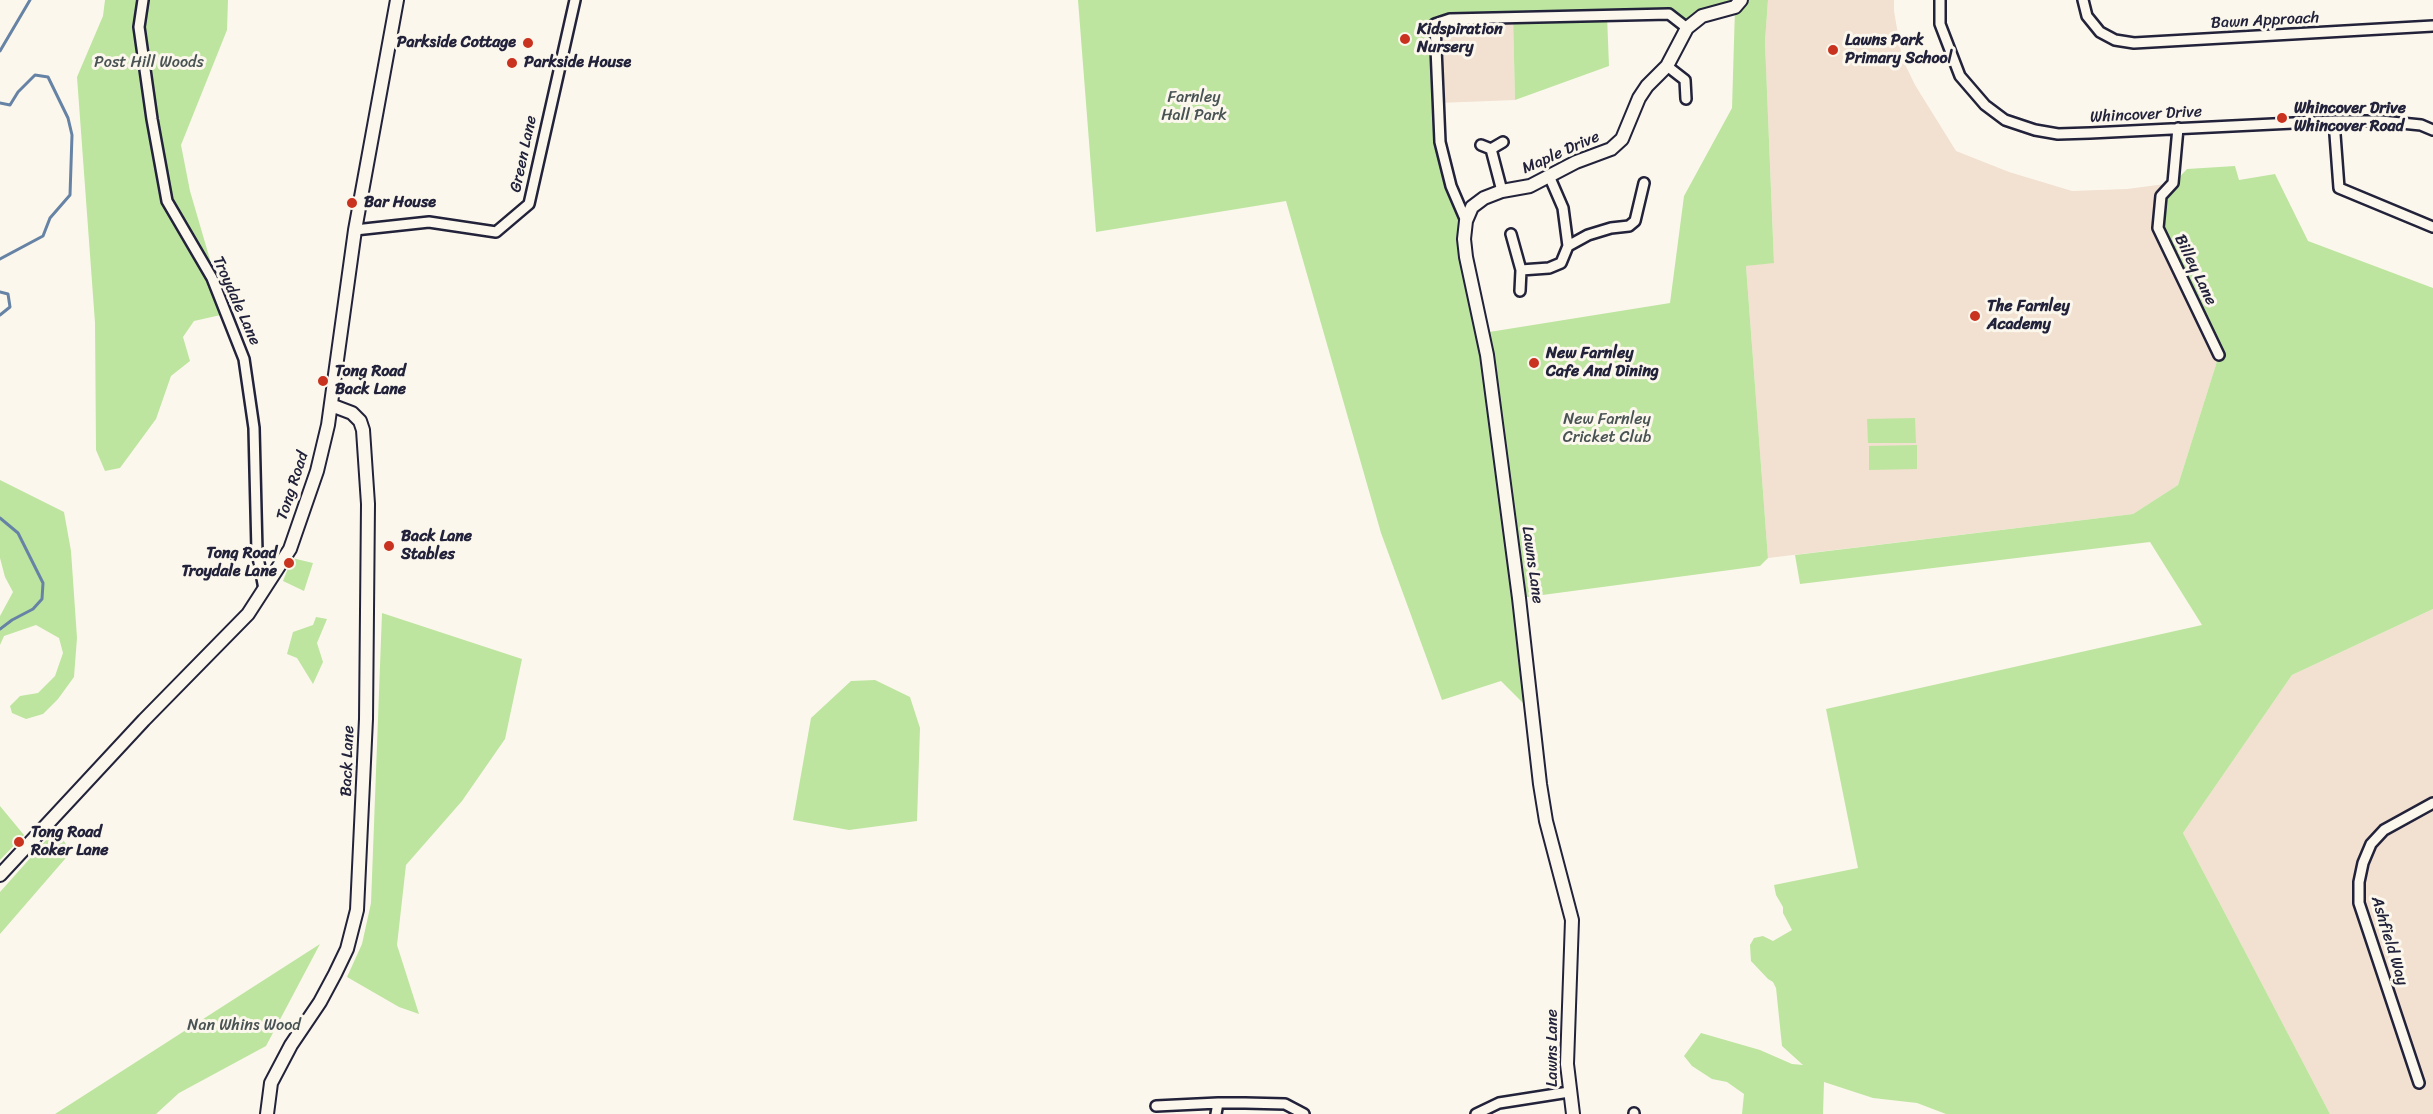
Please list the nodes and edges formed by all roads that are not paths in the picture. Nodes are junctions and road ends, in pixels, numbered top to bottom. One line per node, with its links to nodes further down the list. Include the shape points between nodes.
1 (143, 0): 29 (street, Troydale Lane, via 139,27 167,201 212,278 244,359 254,428 257,552)
2 (397, 0): 22 (street, Tong Road)
3 (575, 0): 22 (street, Green Lane, via 529,204 496,232 429,222)
4 (1741, 0): 8 (street, via 1735,7 1702,16)
5 (1940, 0): 12 (street, Whincover Drive, via 1940,24 1960,76 1985,105 2005,120 2058,134)
6 (2083, 0): 7 (street, Bawn Approach, via 2087,16 2100,32 2134,43)
7 (2433, 26)
8 (1687, 28): 9 (street, Maple Drive); 20 (street, Lawns Lane, via 1669,14 1461,19 1435,24 1440,142 1451,186)
9 (1667, 66): 10 (street, via 1685,80); 17 (street, Maple Drive, via 1639,98 1622,140)
10 (1686, 99)
11 (2334, 121): 12 (street, Whincover Drive); 13 (street, Whincover Drive, via 2380,121); 21 (street, via 2338,188)
12 (2178, 128): 27 (street, Billey Lane, via 2173,183 2162,196 2158,228)
13 (2433, 130)
14 (1503, 142): 16 (street)
15 (1481, 145): 16 (street)
16 (1491, 149): 19 (street)
17 (1550, 178): 19 (street, Maple Drive); 24 (street, via 1563,208)
18 (1644, 183): 24 (street, via 1635,220 1629,226 1588,235)
19 (1502, 191): 20 (street, Maple Drive, via 1472,207)
20 (1466, 221): 33 (street, Lawns Lane, via 1465,248 1487,355 1546,821 1572,920)
21 (2433, 227)
22 (355, 230): 28 (street, Tong Road)
23 (1511, 234): 25 (street)
24 (1568, 246): 25 (street, via 1561,263)
25 (1521, 270): 26 (street)
26 (1520, 291)
27 (2219, 355)
28 (331, 405): 29 (street, Tong Road, via 317,471 290,549); 36 (street, Back Lane, via 352,413 360,421 368,504 366,719 357,910 347,949 335,974 271,1083)
29 (264, 589): 31 (street, Tong Road, via 248,614)
30 (2433, 803): 32 (street, Ashfield Way, via 2384,830 2371,844 2359,882 2359,903)
31 (0, 875)
32 (2419, 1083)
33 (1569, 1092): 39 (street, via 1499,1103); 40 (street, Lawns Lane)
34 (1218, 1103): 35 (street); 37 (street); 38 (street, via 1286,1104)
35 (1156, 1106)
36 (267, 1114)
37 (1216, 1114)
38 (1304, 1114)
39 (1476, 1114)
40 (1573, 1114)

